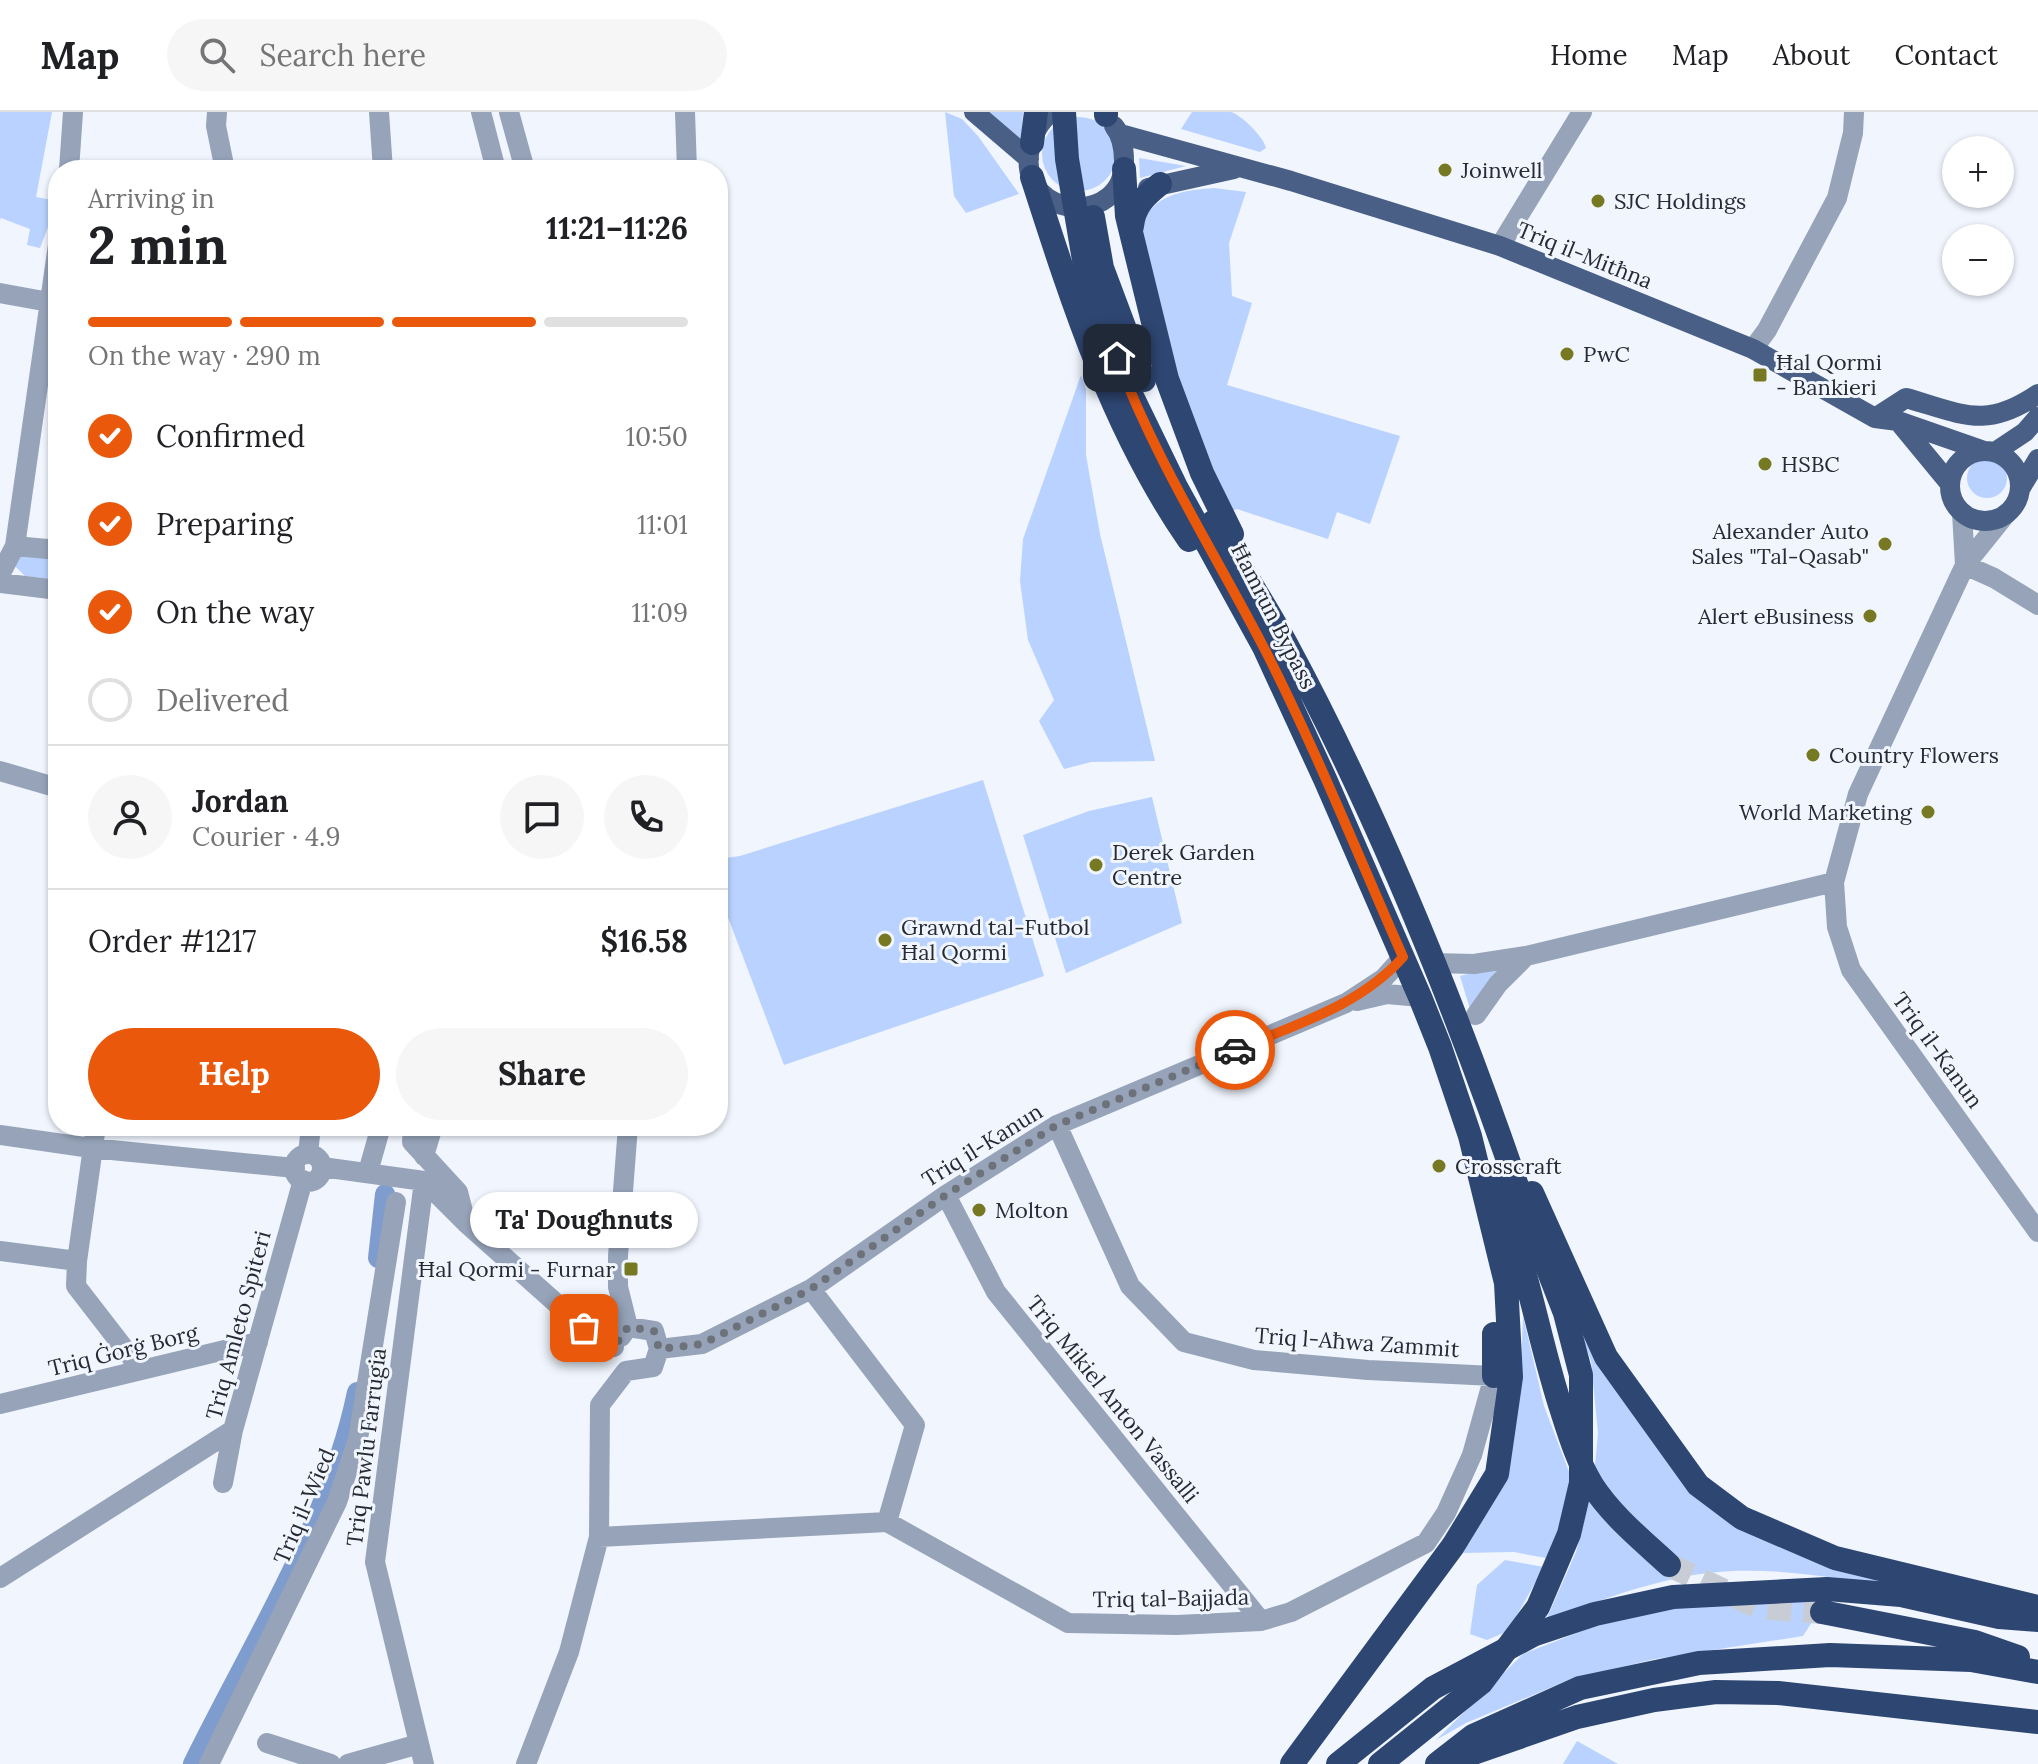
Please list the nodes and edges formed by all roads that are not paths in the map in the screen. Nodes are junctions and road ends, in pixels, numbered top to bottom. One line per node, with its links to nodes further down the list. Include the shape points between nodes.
1 (73, 112): 15 (street)
2 (217, 112): 16 (street)
3 (379, 112): 17 (street)
4 (481, 112): 18 (street)
5 (509, 112): 19 (street)
6 (685, 112): 20 (street)
7 (974, 112): 21 (main road)
8 (1036, 112): 21 (highway)
9 (1052, 112): 21 (main road, via 1041,120)
10 (1064, 112): 33 (highway, Ħamrun Bypass, bridge, via 1086,272)
11 (1080, 112): 33 (highway, Ħamrun Bypass, bridge, via 1082,158 1102,268)
12 (1582, 112): 28 (street)
13 (1854, 112): 32 (street, via 1837,198)
14 (1108, 118): 22 (main road, Triq il-Mitħna); 23 (main road, via 1124,151)
15 (70, 160)
16 (223, 160)
17 (382, 160)
18 (493, 160)
19 (522, 160)
20 (687, 160)
21 (1031, 160): 26 (main road, via 1041,193 1073,209); 51 (highway, via 1069,293 1109,395 1159,496)
22 (1239, 168): 24 (main road, Triq il-Mitħna); 28 (main road, Triq il-Mitħna)
23 (1124, 169): 25 (highway); 26 (main road, via 1106,199)
24 (1160, 184): 25 (main road, Triq il-Mitħna); 27 (highway, via 1138,206)
25 (1125, 195): 26 (main road, Triq il-Mitħna); 27 (highway)
26 (1091, 207)
27 (1131, 237): 51 (highway, via 1167,379)
28 (1500, 246): 32 (main road, Triq il-Mitħna)
29 (0, 293): 30 (street)
30 (48, 302)
31 (48, 309): 44 (street)
32 (1753, 349): 36 (main road, Triq il-Mitħna)
33 (1136, 383): 51 (highway, Ħamrun Bypass)
34 (2038, 394): 36 (main road, via 2015,409 1976,418 1906,398)
35 (2038, 417): 38 (main road, via 2025,432)
36 (1875, 418): 37 (main road, Triq il-Mitħna)
37 (1898, 421): 38 (main road, Triq il-Mitħna); 40 (main road)
38 (1989, 452): 40 (main road, via 1967,456 1955,468); 41 (main road, via 2011,462)
39 (2038, 459): 41 (main road)
40 (1950, 484): 42 (main road)
41 (2020, 489): 43 (main road)
42 (1962, 513): 43 (main road, via 1989,521); 46 (street, Triq il-Kanun)
43 (2006, 514): 46 (street, Triq il-Kanun)
44 (15, 546): 45 (street); 47 (street)
45 (48, 549)
46 (1965, 565): 50 (street); 54 (street, Triq il-Kanun, via 1858,794)
47 (0, 575)
48 (0, 583): 49 (street)
49 (48, 589)
50 (2038, 605)
51 (1274, 644): 56 (highway, Ħamrun Bypass, via 1325,779); 57 (highway, Ħamrun Bypass, via 1348,766)
52 (0, 771): 53 (street)
53 (48, 785)
54 (1834, 882): 55 (street); 80 (street, Triq il-Kanun, via 1837,927 1851,970)
55 (1526, 956): 57 (street, via 1474,964); 60 (street)
56 (1403, 957): 58 (highway, Ħamrun Bypass); 59 (street, Triq il-Kanun, via 1384,978)
57 (1433, 963): 62 (highway, Ħamrun Bypass)
58 (1420, 997): 59 (street, Triq il-Kanun, via 1387,994); 61 (highway, Ħamrun Bypass)
59 (1346, 1003): 63 (street, Triq il-Kanun)
60 (1476, 1015)
61 (1440, 1047): 71 (highway, Ħamrun Bypass); 90 (highway, via 1456,1135 1494,1272)
62 (1485, 1093): 98 (highway, via 1606,1357 1698,1485 1742,1518 1835,1558); 113 (highway, bridge, via 1565,1313 1581,1375 1581,1483 1569,1534 1538,1607 1481,1683)
63 (1057, 1125): 77 (street, Triq il-Kanun); 90 (street, Triq l-Aħwa Zammit, via 1130,1286 1184,1342 1254,1360)
64 (0, 1135): 72 (street)
65 (94, 1136): 72 (street)
66 (310, 1136): 74 (street, Triq Amleto Spiteri)
67 (378, 1136): 75 (street)
68 (412, 1136): 73 (street)
69 (430, 1136): 73 (street)
70 (627, 1136): 84 (street, via 618,1287)
71 (1470, 1136): 96 (highway, via 1506,1213 1575,1451 1593,1486 1621,1521); 111 (highway, via 1506,1283 1511,1377 1497,1474 1453,1546)
72 (91, 1148): 74 (street); 82 (street)
73 (424, 1156): 79 (street, via 458,1192)
74 (307, 1167): 75 (street); 85 (street, Triq Amleto Spiteri)
75 (368, 1172): 76 (street)
76 (424, 1181): 79 (street); 106 (street, Triq Pawlu Farrugia, via 375,1562)
77 (946, 1195): 83 (street, Triq il-Kanun); 101 (street, Triq Mikiel Anton Vassalli, via 996,1292)
78 (396, 1202): 107 (street, Triq il-Wied, via 358,1439 337,1502)
79 (466, 1223): 86 (street, via 584,1328)
80 (2038, 1232)
81 (0, 1251): 82 (street)
82 (77, 1261): 88 (street, via 76,1286)
83 (811, 1289): 87 (street, Triq il-Kanun, via 702,1344); 94 (street, via 915,1425)
84 (628, 1327): 86 (street); 87 (street, via 654,1331)
85 (258, 1342): 88 (street, Triq Ġorġ Borg); 92 (street, Triq Amleto Spiteri)
86 (614, 1347): 89 (street)
87 (659, 1349): 89 (street, via 653,1367)
88 (141, 1370): 91 (street, Triq Ġorġ Borg)
89 (626, 1371): 95 (street, via 600,1405)
90 (1494, 1376): 101 (street, Triq tal-Bajjada, via 1472,1455 1426,1543 1291,1612)
91 (0, 1404)
92 (233, 1430): 93 (street, Triq Amleto Spiteri); 97 (street)
93 (223, 1483)
94 (887, 1522): 95 (street); 101 (street, Triq tal-Bajjada, via 1068,1623)
95 (599, 1537): 110 (street, via 569,1652)
96 (1669, 1565)
97 (0, 1578)
98 (2038, 1607)
99 (1822, 1612): 102 (highway, via 1975,1642)
100 (2038, 1620): 112 (highway, via 1999,1617 1901,1595 1827,1589 1673,1597 1535,1634 1433,1688)
101 (1261, 1621)
102 (2038, 1664)
103 (2038, 1672): 114 (highway, via 1971,1660 1830,1655 1699,1663 1580,1688 1473,1736)
104 (2038, 1722): 115 (highway, via 1778,1693 1716,1692 1577,1717)
105 (267, 1743): 108 (street)
106 (422, 1754): 109 (street)
107 (209, 1764)
108 (331, 1764)
109 (348, 1764)
110 (526, 1764)
111 (1292, 1764)
112 (1338, 1764)
113 (1380, 1764)
114 (1437, 1764)
115 (1444, 1764)

